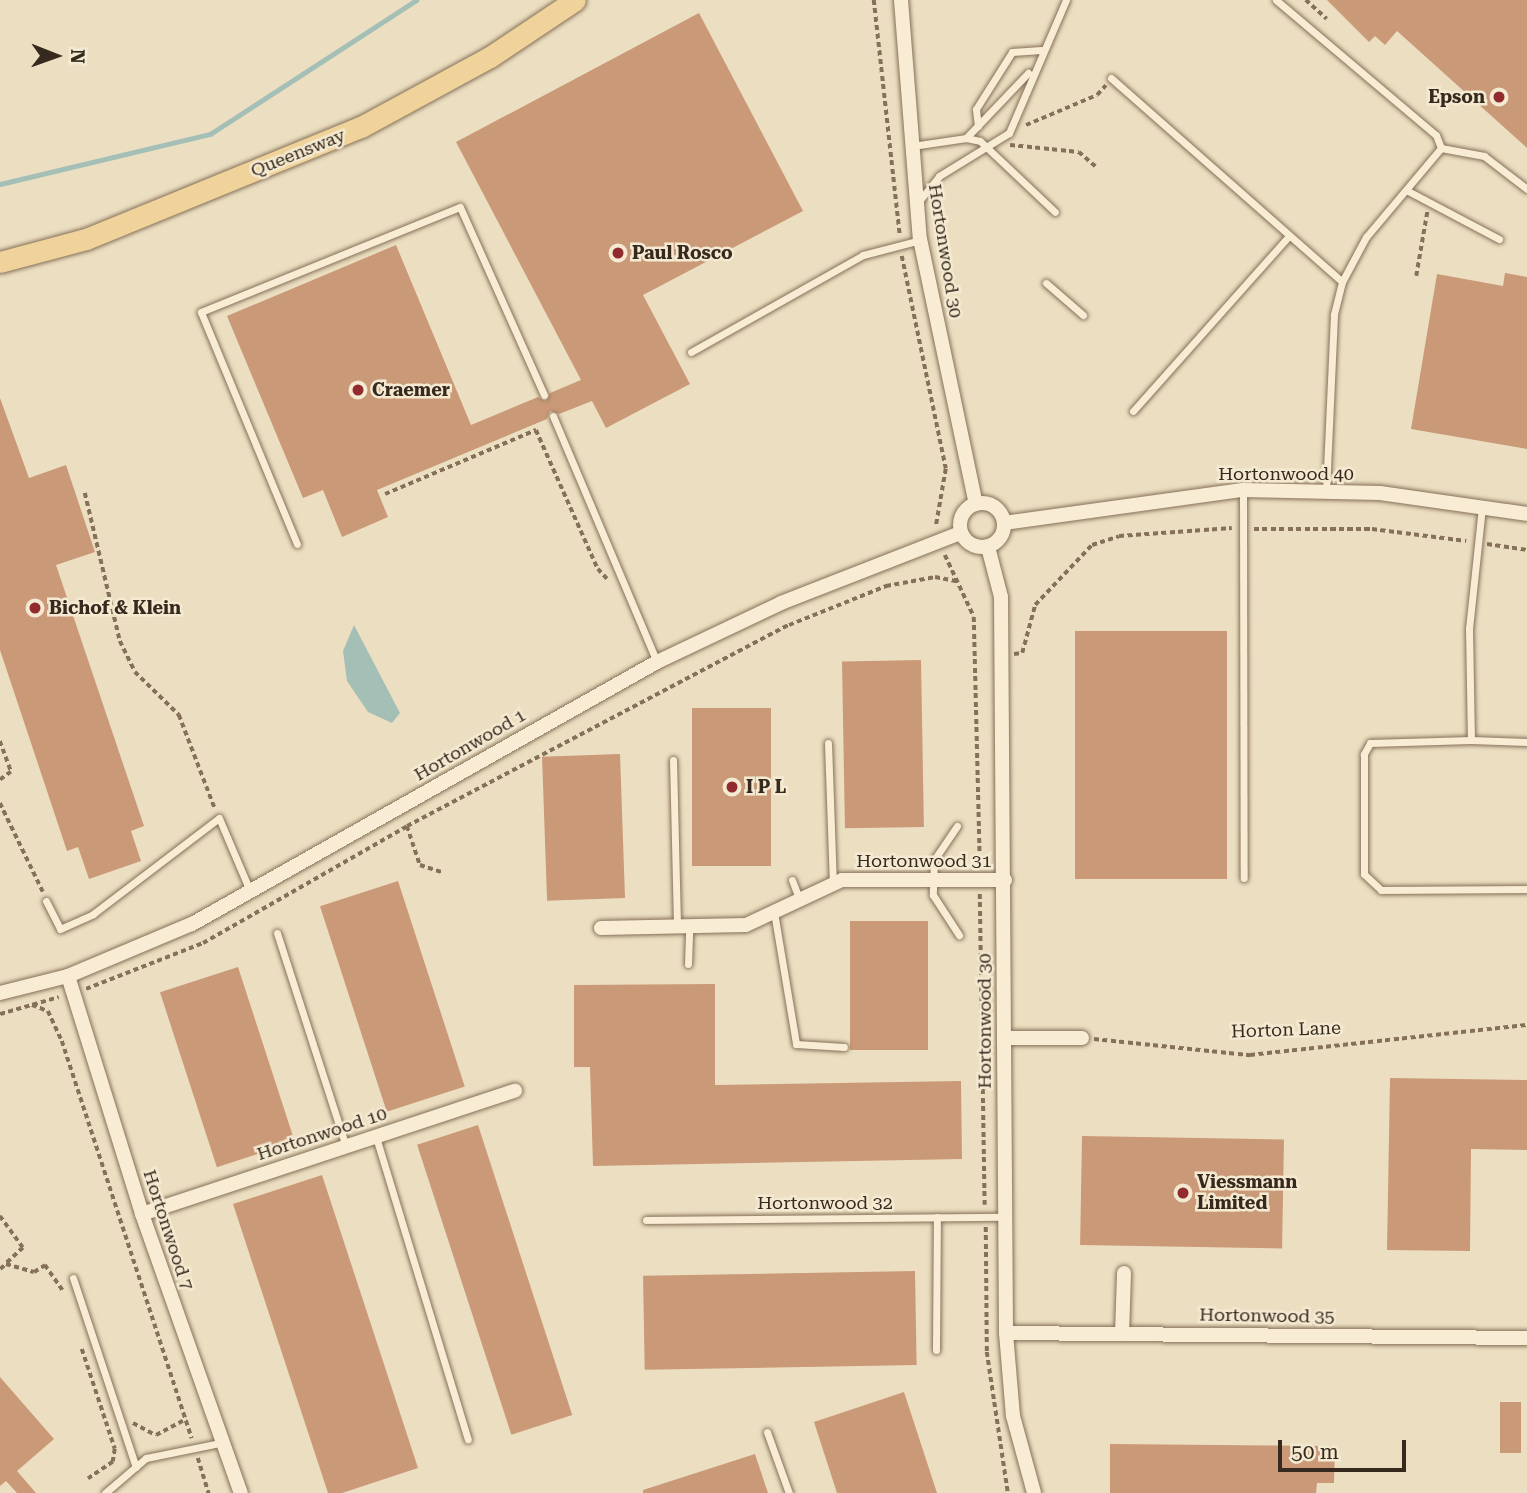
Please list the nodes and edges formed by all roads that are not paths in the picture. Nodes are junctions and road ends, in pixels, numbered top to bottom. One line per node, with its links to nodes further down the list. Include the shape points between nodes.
1 (575, 0): 20 (main road, Queensway, via 490,57 362,127 86,239)
2 (901, 0): 10 (street, Hortonwood 30)
3 (1066, 0): 5 (lane)
4 (1276, 0): 12 (lane, via 1436,135)
5 (1041, 50): 6 (lane); 8 (lane, via 1012,52 976,109)
6 (1031, 70): 8 (lane); 11 (lane, via 1009,133)
7 (1111, 78): 17 (lane)
8 (978, 126): 9 (lane)
9 (966, 138): 10 (lane); 11 (lane)
10 (912, 146): 15 (street, Hortonwood 30)
11 (984, 148): 15 (lane, via 939,176); 16 (lane)
12 (1441, 148): 13 (lane, via 1484,156); 14 (lane)
13 (1527, 190)
14 (1408, 191): 19 (lane); 21 (lane, via 1366,237)
15 (915, 206): 18 (street, Hortonwood 30)
16 (1055, 212)
17 (1289, 236): 21 (lane); 26 (lane)
18 (920, 239): 24 (lane, via 863,255); 30 (street, Hortonwood 30)
19 (1499, 240)
20 (0, 262)
21 (1342, 282): 29 (lane, via 1334,315)
22 (1046, 283): 23 (lane)
23 (1083, 315)
24 (691, 352)
25 (544, 395): 35 (lane, via 460,206 201,312)
26 (1133, 411)
27 (553, 416): 37 (lane)
28 (1243, 490): 29 (street, Hortonwood 40); 33 (street, Hortonwood 40); 43 (lane)
29 (1326, 491): 31 (street, Hortonwood 40)
30 (976, 504): 33 (street, via 998,509); 34 (street, via 961,518)
31 (1483, 506): 32 (street, Hortonwood 40); 38 (lane, via 1469,628)
32 (1527, 514)
33 (1004, 523): 36 (street, via 999,541)
34 (961, 533): 36 (street, via 975,546); 37 (street, Hortonwood 1, via 781,603)
35 (297, 544)
36 (988, 547): 45 (street, Hortonwood 30, via 1001,597)
37 (657, 662): 49 (street, Hortonwood 1)
38 (1471, 740): 39 (lane); 48 (lane, via 1370,743 1364,754 1364,874 1381,890)
39 (1527, 741)
40 (828, 743): 47 (lane)
41 (673, 760): 53 (lane)
42 (957, 826): 46 (lane, via 934,860)
43 (1244, 878)
44 (792, 880): 50 (lane)
45 (1005, 880): 46 (street, Hortonwood 31); 60 (street, Hortonwood 30)
46 (934, 882): 47 (street, Hortonwood 31); 56 (lane, via 936,902)
47 (833, 884): 50 (street, Hortonwood 31)
48 (1527, 889)
49 (250, 891): 51 (lane, via 219,818 93,914 60,929); 58 (street, Hortonwood 1, via 192,924)
50 (799, 898): 52 (street, Hortonwood 31)
51 (46, 901)
52 (774, 911): 53 (street, Hortonwood 31, via 746,925); 62 (lane, via 796,1044)
53 (683, 927): 54 (street, Hortonwood 31); 57 (lane)
54 (601, 928)
55 (277, 933): 65 (lane)
56 (959, 935)
57 (688, 964)
58 (68, 976): 59 (street, Hortonwood 1); 66 (street, Hortonwood 7)
59 (0, 993)
60 (1005, 1038): 61 (street); 68 (street, Hortonwood 30)
61 (1082, 1038)
62 (845, 1047)
63 (515, 1091): 64 (street, Hortonwood 10)
64 (375, 1136): 65 (street, Hortonwood 10); 77 (lane)
65 (346, 1146): 66 (street, Hortonwood 10)
66 (142, 1214): 78 (street, Hortonwood 7)
67 (937, 1217): 68 (lane, Hortonwood 32); 69 (lane, Hortonwood 32); 75 (lane)
68 (1003, 1217): 72 (street, Hortonwood 30)
69 (646, 1220)
70 (1124, 1273): 73 (street)
71 (72, 1278): 79 (lane)
72 (1006, 1333): 73 (street, Hortonwood 35); 83 (street, Hortonwood 30, via 1013,1416)
73 (1122, 1334): 74 (street, Hortonwood 35)
74 (1527, 1338)
75 (936, 1350)
76 (767, 1432): 82 (lane)
77 (468, 1439)
78 (220, 1443): 79 (lane, via 146,1458); 81 (street, Hortonwood 7)
79 (136, 1466): 80 (lane)
80 (105, 1493)
81 (241, 1493)
82 (789, 1493)
83 (1034, 1493)

